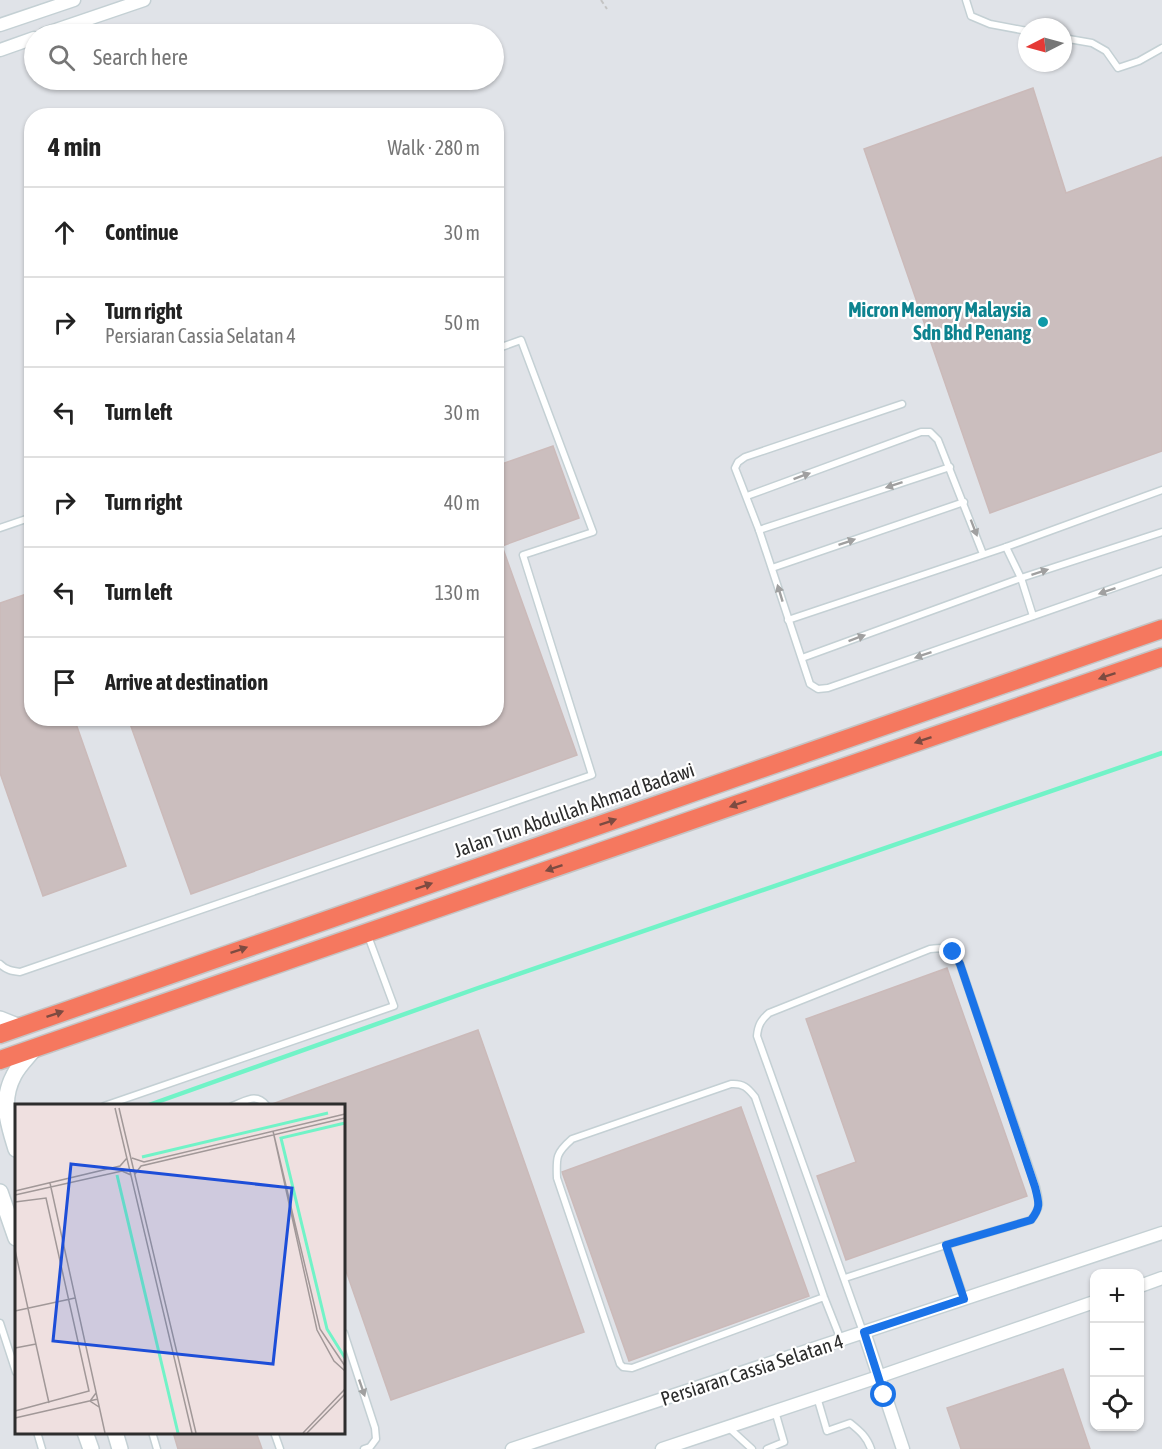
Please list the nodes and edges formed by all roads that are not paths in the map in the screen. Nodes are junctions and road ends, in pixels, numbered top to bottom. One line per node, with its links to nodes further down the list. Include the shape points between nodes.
1 (74, 0): 5 (street)
2 (144, 0): 4 (street)
3 (966, 0): 6 (lane, via 971,16)
4 (73, 24)
5 (0, 26)
6 (1018, 29)
7 (1072, 40): 9 (lane, via 1106,51 1118,68)
8 (24, 42): 10 (street)
9 (1162, 48)
10 (0, 50)
11 (504, 346): 32 (lane, via 521,340 593,532 523,555 592,775 20,972)
12 (903, 404): 15 (lane, via 745,457 735,468)
13 (950, 467): 15 (lane, one-way to 13, via 921,432 930,432 938,440); 16 (lane); 19 (lane, one-way to 19)
14 (1162, 490): 21 (lane)
15 (747, 496): 19 (lane)
16 (964, 502): 22 (lane, one-way to 22); 23 (lane, one-way to 16)
17 (24, 520): 18 (lane)
18 (0, 528)
19 (759, 530): 23 (lane)
20 (1162, 532): 25 (lane, one-way to 20)
21 (1006, 547): 22 (lane); 25 (lane)
22 (983, 554): 27 (lane)
23 (772, 568): 27 (lane, one-way to 23)
24 (1162, 572): 26 (lane, one-way to 26)
25 (1021, 578): 26 (lane); 30 (lane, one-way to 25)
26 (1033, 616): 30 (lane, one-way to 30, via 828,688 818,689 810,684)
27 (788, 620): 30 (lane)
28 (1162, 629): 34 (main road, Jalan Tun Abdullah Ahmad Badawi, one-way to 28)
29 (1162, 657): 31 (main road, one-way to 31)
30 (802, 658)
31 (367, 933): 36 (main road); 38 (lane, via 394,1006)
32 (0, 964)
33 (0, 1019): 34 (street)
34 (20, 1027): 35 (main road, Jalan Tun Abdullah Ahmad Badawi)
35 (0, 1034)
36 (35, 1048): 37 (main road); 41 (street, via 8,1088 6,1119)
37 (0, 1060)
38 (110, 1104)
39 (237, 1104): 40 (lane, via 256,1097)
40 (265, 1104)
41 (15, 1146)
42 (0, 1192): 44 (street)
43 (1162, 1233): 50 (street, Persiaran Cassia Selatan 4)
44 (15, 1235)
45 (946, 1245): 46 (lane); 46 (lane, via 1031,1220 1040,1203 960,964 946,948 930,949 769,1013 758,1028); 50 (lane)
46 (845, 1278): 53 (lane)
47 (1162, 1278): 48 (street)
48 (1144, 1285)
49 (824, 1297): 49 (lane, via 632,1368 623,1367 557,1178 558,1152 572,1139 731,1084 745,1086 755,1097); 55 (lane)
50 (964, 1299): 53 (street, Persiaran Cassia Selatan 4)
51 (1090, 1304): 57 (street)
52 (0, 1323): 56 (lane)
53 (864, 1332): 55 (street, Persiaran Cassia Selatan 4); 57 (street)
54 (345, 1336): 71 (lane, one-way to 71, via 375,1428 376,1439)
55 (841, 1340): 72 (street, Persiaran Cassia Selatan 4)
56 (15, 1369)
57 (878, 1377): 58 (street); 77 (street)
58 (817, 1397): 59 (street); 76 (lane, via 827,1431 850,1423)
59 (775, 1411): 60 (street); 75 (lane, via 784,1442)
60 (728, 1427): 73 (street); 74 (lane)
61 (38, 1434): 66 (lane)
62 (86, 1434): 67 (street)
63 (115, 1434): 68 (street)
64 (153, 1434): 69 (lane)
65 (275, 1434): 70 (lane)
66 (42, 1449)
67 (91, 1449)
68 (120, 1449)
69 (157, 1449)
70 (280, 1449)
71 (364, 1449)
72 (512, 1449)
73 (662, 1449)
74 (752, 1449)
75 (767, 1449)
76 (871, 1449)
77 (903, 1449)

